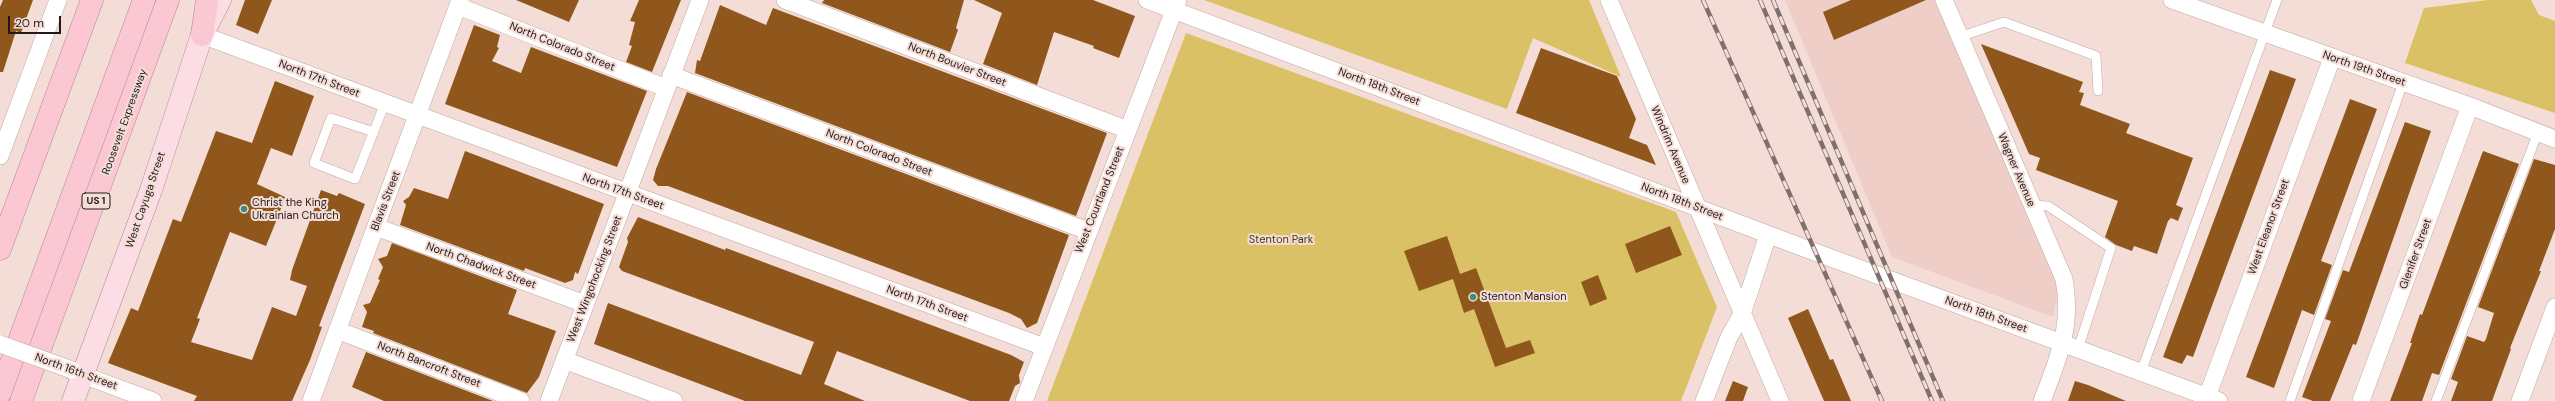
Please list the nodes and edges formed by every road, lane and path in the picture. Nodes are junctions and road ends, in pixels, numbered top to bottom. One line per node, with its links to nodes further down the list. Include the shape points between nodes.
1 (58, 0): 30 (street)
2 (92, 0): 37 (highway)
3 (144, 0): 48 (highway, Roosevelt Expressway / US 1)
4 (168, 0): 50 (highway, Roosevelt Expressway / US 1)
5 (207, 0): 17 (highway)
6 (220, 0): 17 (main road, West Cayuga Street)
7 (700, 0): 20 (street, West Wingohocking Street)
8 (785, 0): 26 (street, North Bouvier Street)
9 (1146, 0): 15 (street, North 18th Street)
10 (1608, 0): 33 (street, Windrim Avenue)
11 (1944, 0): 18 (street, Wagner Avenue)
12 (2172, 0): 16 (street, North 19th Street)
13 (2277, 0): 16 (lane)
14 (459, 3): 20 (street, North Colorado Street); 25 (street, Blavis Street)
15 (1176, 5): 26 (street, West Courtland Street); 33 (street, North 18th Street)
16 (2266, 34): 19 (street, North 19th Street); 46 (lane)
17 (202, 35): 23 (street, North 17th Street); 47 (main road, West Cayuga Street, via 151,190)
18 (1959, 37): 22 (lane, via 2004,22 2096,56); 32 (street, Wagner Avenue)
19 (2332, 58): 21 (street, North 19th Street); 49 (street, West Eleanor Street)
20 (669, 82): 31 (street, West Wingohocking Street); 35 (street, North Colorado Street)
21 (2403, 83): 24 (street, North 19th Street); 61 (lane)
22 (2098, 91)
23 (385, 103): 25 (street, North 17th Street); 27 (lane)
24 (2470, 106): 28 (street, North 19th Street); 62 (street, Glenifer Street)
25 (418, 116): 31 (street, North 17th Street); 34 (street, Blavis Street)
26 (1128, 130): 35 (street, West Courtland Street)
27 (374, 132): 27 (lane, via 355,179 314,163 331,118)
28 (2538, 132): 29 (street, North 19th Street); 63 (lane)
29 (2555, 139)
30 (0, 156)
31 (627, 194): 38 (street, West Wingohocking Street); 44 (street, North 17th Street)
32 (2031, 205): 43 (street, Wagner Avenue, via 2064,279 2068,296); 43 (lane, via 2048,206 2111,248)
33 (1697, 208): 36 (street, North 18th Street); 40 (street, Windrim Avenue)
34 (376, 227): 38 (street, North Chadwick Street); 41 (street, Blavis Street)
35 (1088, 231): 44 (street, West Courtland Street)
36 (1768, 234): 40 (street); 43 (street, North 18th Street)
37 (0, 249)
38 (585, 304): 45 (street, West Wingohocking Street)
39 (2555, 306): 64 (street)
40 (1742, 314): 58 (street, via 1729,337); 59 (street, Windrim Avenue)
41 (337, 330): 53 (street, Blavis Street); 54 (street, North Bancroft Street)
42 (0, 344): 47 (street, North 16th Street, bridge)
43 (2071, 346): 46 (street, North 18th Street); 60 (street, Wagner Avenue)
44 (1044, 347): 57 (street, West Courtland Street)
45 (564, 360): 55 (street, West Wingohocking Street); 56 (street)
46 (2141, 372): 49 (street, North 18th Street)
47 (77, 373): 51 (main road, West Cayuga Street); 52 (street, North 16th Street)
48 (0, 393)
49 (2213, 399)
50 (21, 401)
51 (73, 401)
52 (153, 401)
53 (311, 401)
54 (521, 401)
55 (549, 401)
56 (674, 401)
57 (1024, 401)
58 (1704, 401)
59 (1780, 401)
60 (2042, 401)
61 (2290, 401)
62 (2361, 401)
63 (2436, 401)
64 (2520, 401)

